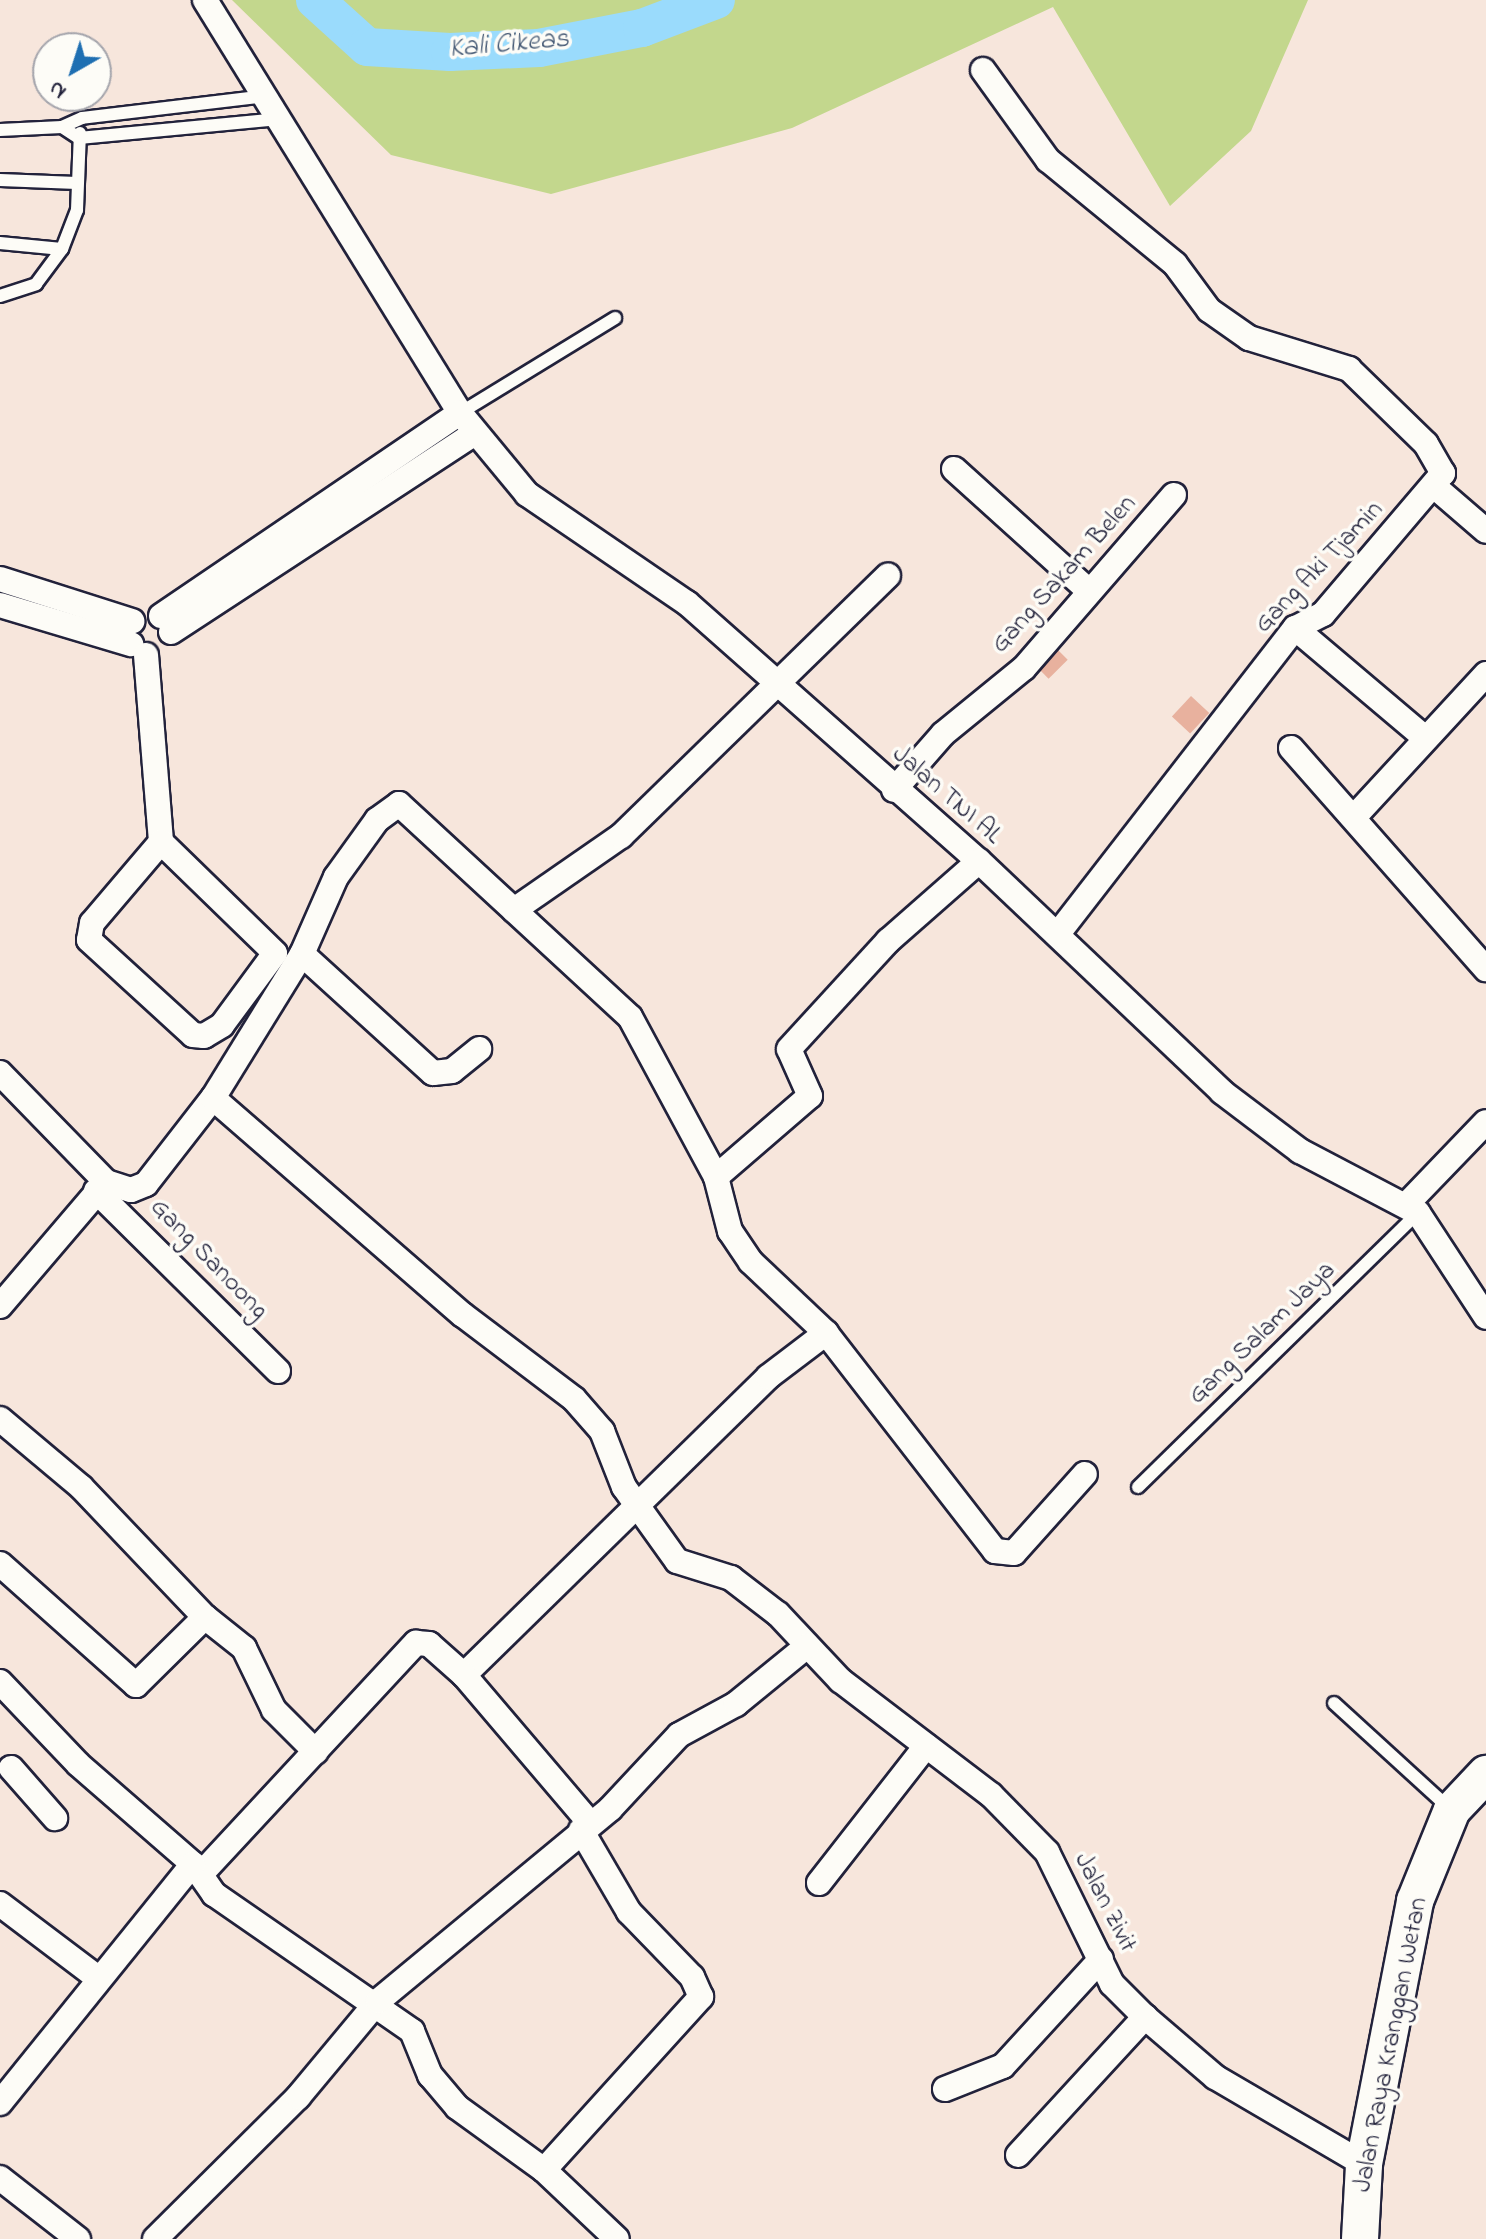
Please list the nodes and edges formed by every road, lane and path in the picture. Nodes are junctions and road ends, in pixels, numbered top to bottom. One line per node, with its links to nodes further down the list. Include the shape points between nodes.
1 (205, 0): 3 (street, Jalan TNI AL)
2 (983, 70): 18 (street, via 1048,160 1175,264 1209,310 1249,338 1300,348 1349,369 1426,444 1443,473)
3 (268, 96): 4 (lane); 5 (street, Jalan TNI AL)
4 (82, 118): 6 (lane); 8 (lane)
5 (279, 119): 8 (lane); 16 (street, Jalan TNI AL)
6 (62, 127): 7 (lane); 8 (lane)
7 (0, 130)
8 (79, 138): 10 (lane)
9 (0, 180): 10 (lane)
10 (77, 183): 12 (lane, via 77,210)
11 (0, 243): 12 (lane)
12 (62, 249): 13 (lane, via 36,284)
13 (0, 296)
14 (615, 318): 15 (lane)
15 (492, 400): 16 (lane); 16 (lane)
16 (467, 424): 25 (street); 29 (street, Jalan TNI AL, via 527,494 687,603)
17 (954, 469): 23 (street)
18 (1435, 487): 20 (street); 26 (street, Gang Aki Tjamin, via 1323,614)
19 (1174, 495): 23 (street, Gang Sakam Belen)
20 (1486, 531)
21 (888, 575): 29 (street)
22 (0, 579): 27 (street)
23 (1088, 590): 32 (street, Gang Sakam Belen, via 1024,668 943,734)
24 (0, 605): 27 (street)
25 (166, 624): 27 (street); 27 (street, via 143,613)
26 (1295, 628): 30 (street); 37 (street, Gang Aki Tjamin)
27 (143, 649): 34 (street)
28 (1486, 674): 30 (street)
29 (778, 684): 32 (street, Jalan TNI AL); 36 (street, via 621,836)
30 (1424, 737): 33 (street)
31 (1291, 748): 33 (street)
32 (894, 790): 35 (street, Jalan TNI AL)
33 (1356, 815): 39 (street)
34 (161, 842): 34 (street, via 92,923 89,940 193,1035 204,1036 222,1025 275,953)
35 (979, 861): 37 (street, Jalan TNI AL); 44 (street, via 888,941 789,1049 810,1096)
36 (514, 910): 38 (street, via 399,804 377,820 336,877); 44 (street, via 630,1017)
37 (1058, 934): 46 (street, Jalan TNI AL, via 1222,1092 1300,1151)
38 (302, 954): 40 (street, via 433,1073 452,1071); 42 (street)
39 (1486, 969)
40 (479, 1049)
41 (0, 1073): 45 (street, Gang Sanoong)
42 (213, 1098): 45 (street, via 146,1184 131,1190); 54 (street, Jalan Zivit, via 463,1315 574,1399 602,1431)
43 (1486, 1122): 46 (street)
44 (716, 1177): 49 (street, via 730,1231 751,1262)
45 (101, 1187): 47 (street); 50 (street, Gang Sanoong)
46 (1412, 1209): 48 (street); 53 (lane, Gang Salam Jaya)
47 (0, 1306)
48 (1486, 1317)
49 (826, 1333): 52 (street, via 995,1551 1014,1553); 54 (street, via 768,1377)
50 (278, 1371)
51 (0, 1419): 56 (street, via 81,1487)
52 (1085, 1474)
53 (1138, 1487)
54 (638, 1504): 57 (street, Jalan Zivit, via 677,1561 731,1578); 58 (street)
55 (0, 1564): 56 (street, via 136,1685)
56 (205, 1617): 62 (street, via 244,1648 274,1710)
57 (807, 1646): 61 (street, Jalan Zivit); 67 (street, via 736,1704 679,1735)
58 (464, 1675): 62 (street, via 429,1644 416,1643); 67 (street)
59 (0, 1682): 68 (street, via 78,1764)
60 (1334, 1703): 65 (lane)
61 (926, 1746): 69 (street); 71 (street, Jalan Zivit, via 991,1795 1047,1852)
62 (316, 1752): 68 (street)
63 (4, 1770): 66 (street)
64 (1486, 1774): 65 (main road, Jalan Raya Kranggan Wetan)
65 (1452, 1810): 78 (main road, Jalan Raya Kranggan Wetan, via 1415,1901)
66 (55, 1818)
67 (586, 1826): 73 (street); 79 (street, via 629,1912 692,1977 701,1997)
68 (197, 1869): 72 (street); 73 (street, via 266,1936)
69 (819, 1883)
70 (0, 1904): 72 (street)
71 (1101, 1959): 74 (street, Jalan Zivit, via 1112,1984); 75 (street, via 1003,2066)
72 (98, 1978): 76 (street)
73 (378, 2001): 79 (street, via 412,2031 430,2075 457,2107); 82 (street, via 298,2097)
74 (1145, 2017): 77 (street); 78 (street, Jalan Zivit, via 1215,2077)
75 (945, 2089)
76 (0, 2103)
77 (1018, 2155)
78 (1364, 2164): 84 (main road, Jalan Raya Kranggan Wetan)
79 (544, 2170): 83 (street)
80 (0, 2178): 81 (street)
81 (78, 2239)
82 (155, 2239)
83 (617, 2239)
84 (1360, 2239)

